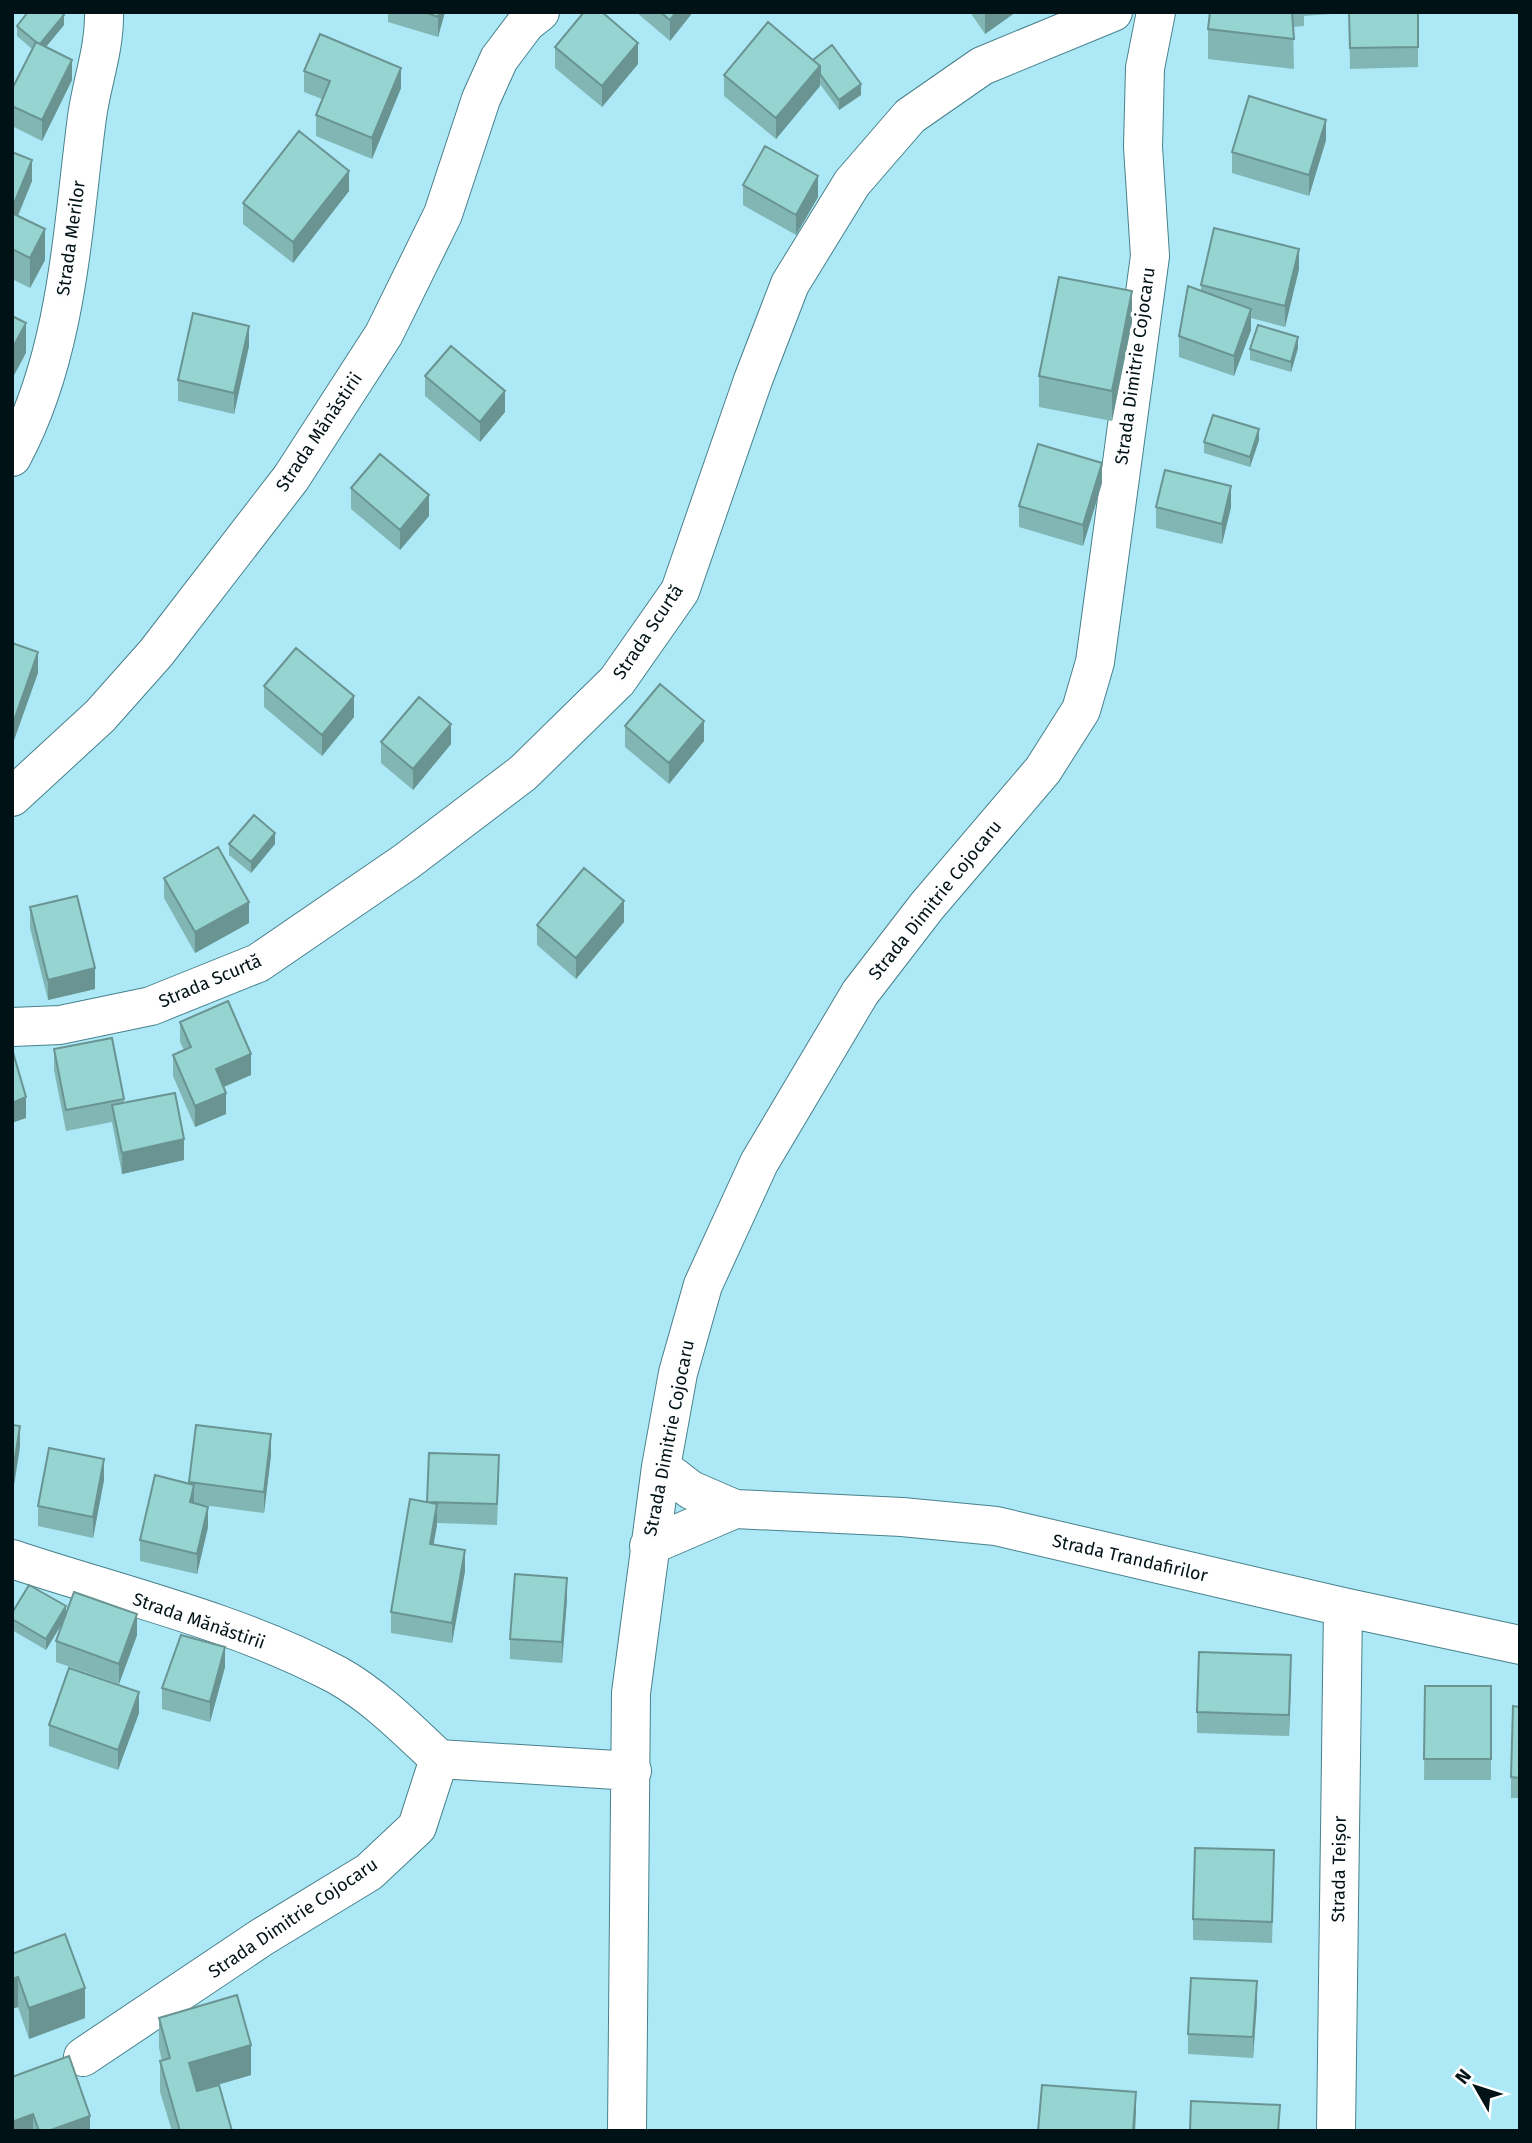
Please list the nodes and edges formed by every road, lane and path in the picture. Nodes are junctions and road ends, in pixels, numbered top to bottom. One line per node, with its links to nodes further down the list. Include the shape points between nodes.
1 (104, 12): 5 (street, Strada Merilor, via 105,35 91,92 58,338)
2 (540, 12): 6 (street, Strada Mănăstirii, via 499,59 443,214 384,334 290,478 156,653 100,716)
3 (1113, 12): 7 (street, Strada Scurtă, via 982,66 910,116 852,183 790,284 680,591 617,681 523,773 407,861 258,963 151,1006 60,1025)
4 (1156, 12): 8 (street, Strada Dimitrie Cojocaru, via 1144,68 1143,147 1150,257 1095,662 1081,710 1043,770 860,993 759,1163 703,1286 678,1373)
5 (12, 457)
6 (12, 797)
7 (12, 1027)
8 (661, 1467): 9 (street, Strada Trandafirilor, via 691,1490); 10 (street, Strada Dimitrie Cojocaru)
9 (735, 1509): 10 (street, Strada Trandafirilor); 12 (street, Strada Trandafirilor, via 996,1526)
10 (649, 1546): 15 (street, Strada Dimitrie Cojocaru, via 631,1693)
11 (12, 1559): 14 (street, Strada Mănăstirii, via 240,1632 338,1676 389,1712)
12 (1343, 1607): 13 (street, Strada Trandafirilor); 18 (street, Strada Teișor)
13 (1520, 1644)
14 (439, 1759): 15 (street); 16 (street, Strada Dimitrie Cojocaru, via 417,1827 369,1872 262,1937)
15 (632, 1771): 17 (street, Strada Dimitrie Cojocaru)
16 (83, 2057)
17 (627, 2131)
18 (1336, 2131)

